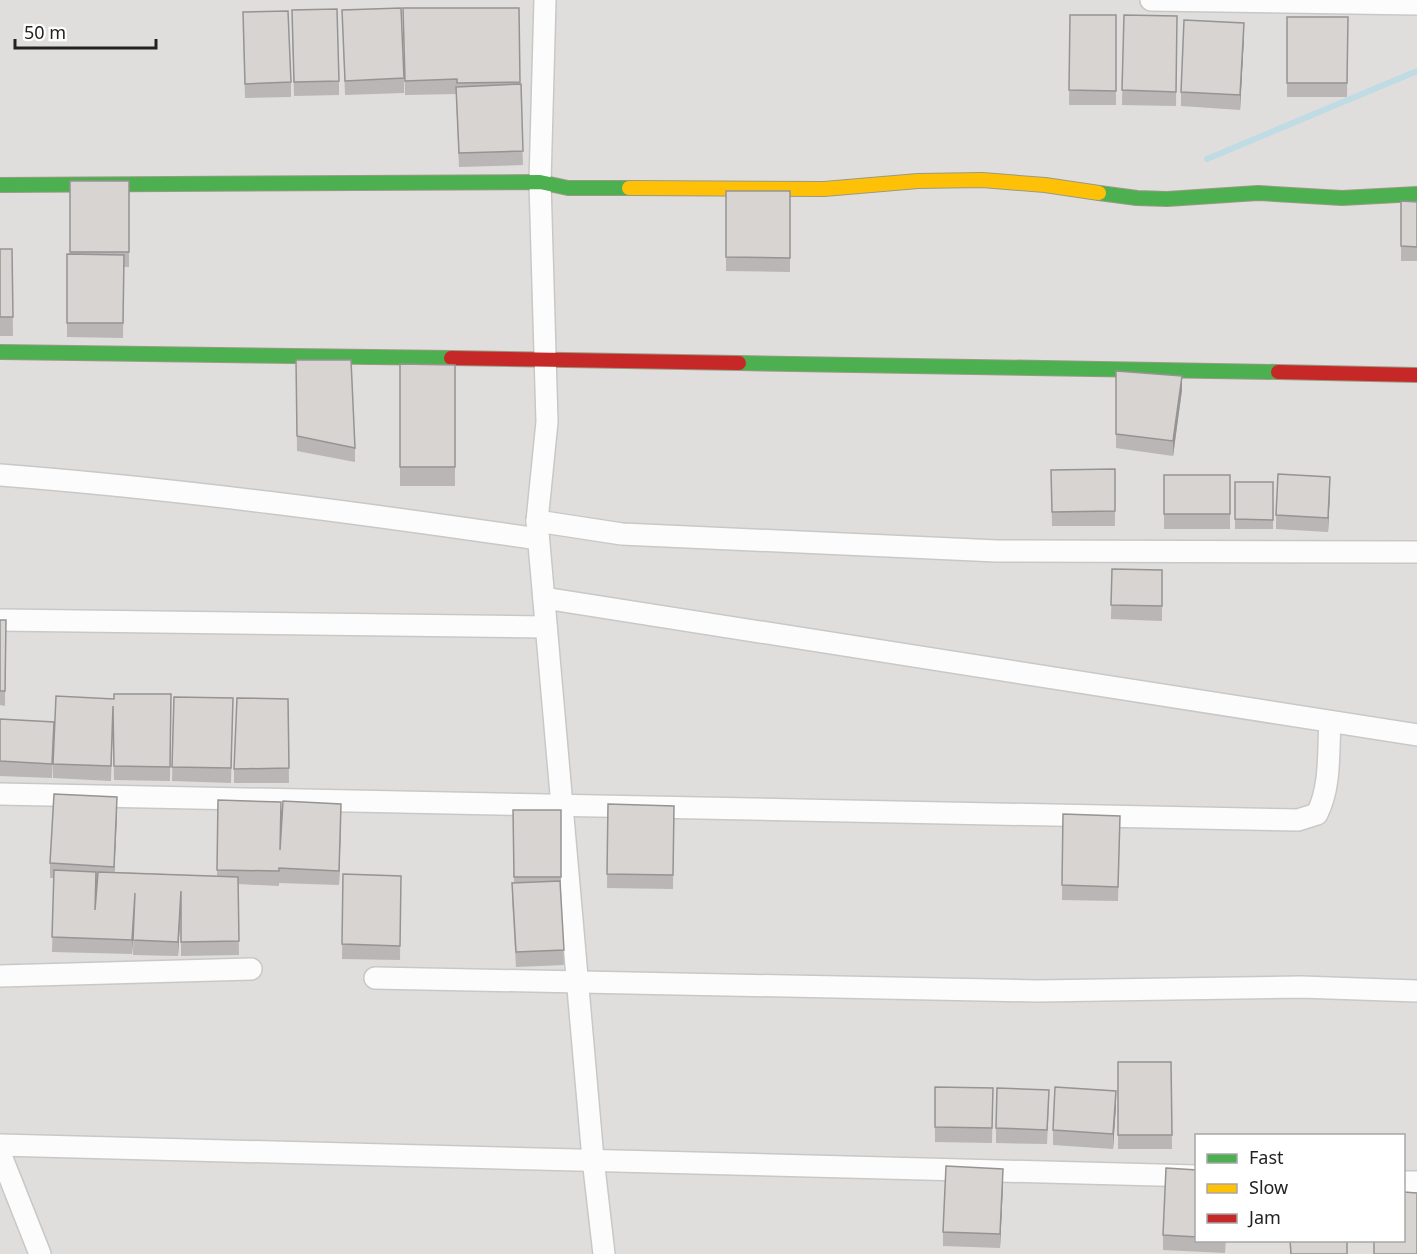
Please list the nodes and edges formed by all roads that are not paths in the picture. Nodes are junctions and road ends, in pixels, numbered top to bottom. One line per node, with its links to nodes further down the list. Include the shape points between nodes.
1 (544, 0): 4 (street)
2 (1151, 0): 3 (street)
3 (1417, 4)
4 (540, 182): 5 (street); 6 (street, via 568,188 824,189 982,180 1045,185 1107,196 1167,199 1250,194 1342,198); 8 (street)
5 (0, 185)
6 (1417, 194)
7 (0, 352): 8 (street)
8 (545, 359): 9 (street); 11 (street, via 547,422)
9 (1417, 375)
10 (0, 475): 11 (street)
11 (538, 530): 12 (street, via 997,551); 13 (street)
12 (1417, 552)
13 (544, 598): 15 (street); 16 (street)
14 (0, 620): 15 (street)
15 (546, 627): 19 (street)
16 (1330, 722): 17 (street); 19 (street, via 1323,801 1317,814 1298,820)
17 (1417, 735)
18 (0, 794): 19 (street)
19 (562, 804): 23 (street)
20 (251, 969): 21 (street)
21 (0, 976)
22 (375, 978): 23 (street)
23 (578, 983): 24 (street, via 1037,991 1301,987); 27 (street)
24 (1417, 991)
25 (0, 1145): 27 (street)
26 (0, 1153): 29 (street)
27 (593, 1160): 28 (street); 30 (street)
28 (1195, 1176)
29 (40, 1254)
30 (604, 1254)

